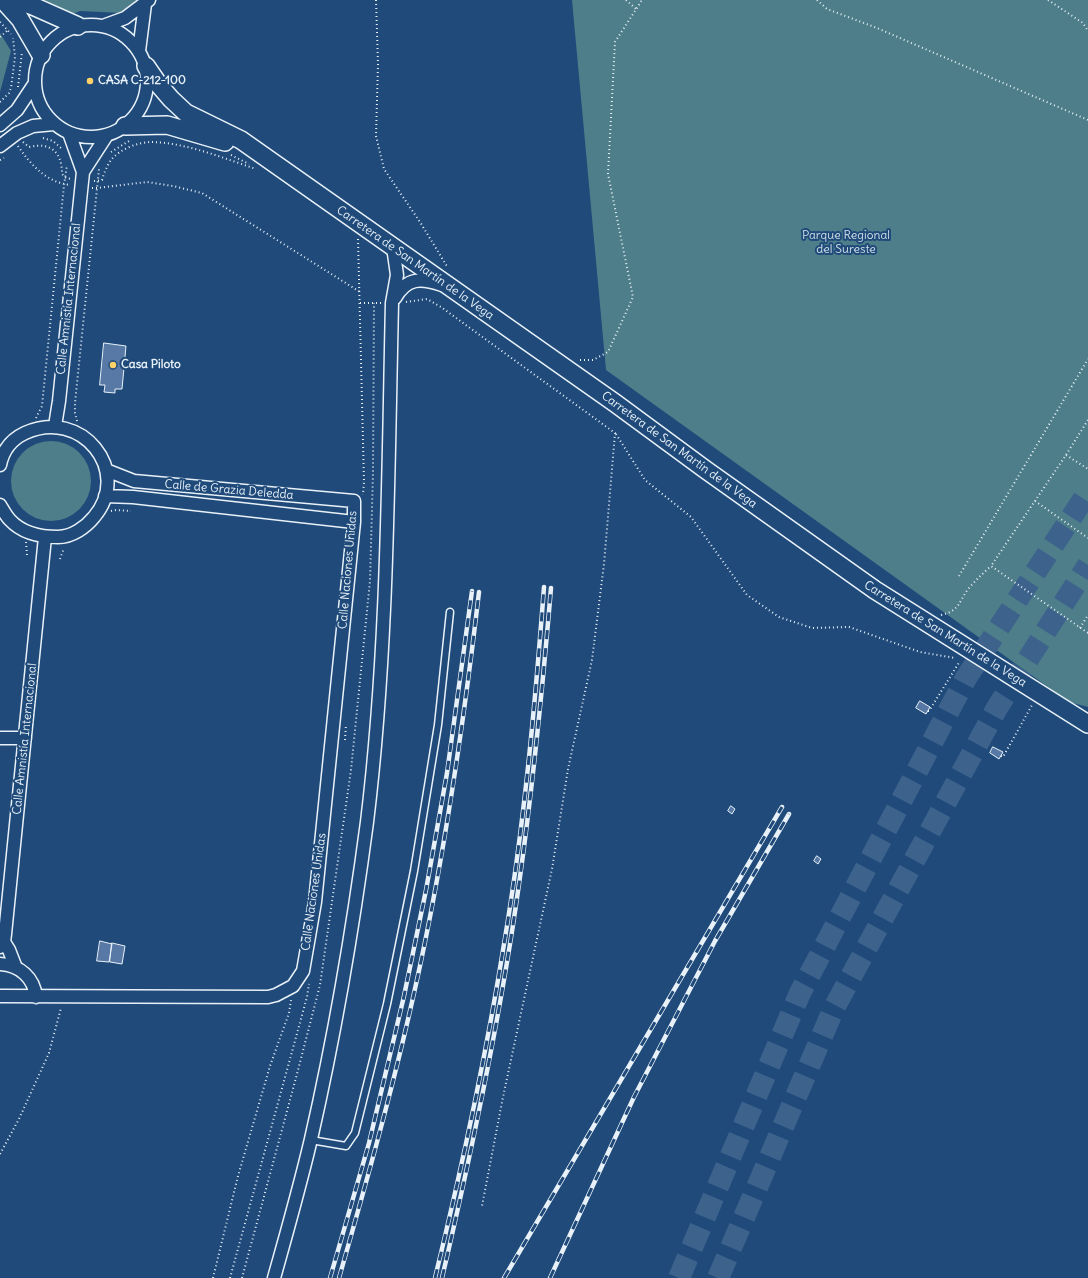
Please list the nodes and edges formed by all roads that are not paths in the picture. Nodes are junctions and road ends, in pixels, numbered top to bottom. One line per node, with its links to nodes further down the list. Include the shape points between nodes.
1 (3, 0): 6 (street, via 20,19)
2 (16, 0): 4 (street)
3 (147, 2): 5 (street, via 125,18); 7 (street)
4 (78, 26): 5 (street); 6 (street, via 63,32 50,42)
5 (103, 26): 7 (street, via 117,31 130,40)
6 (41, 55): 8 (street, via 36,68)
7 (143, 58): 11 (street, via 148,82 145,99); 15 (street, Carretera de San Martín de la Vega, via 159,85 186,113 241,140)
8 (35, 83): 9 (street, via 37,98); 10 (street, via 17,110)
9 (54, 124): 12 (street); 14 (street, via 33,126 17,133)
10 (0, 125)
11 (130, 132): 13 (street); 15 (street, Carretera de San Martín de la Vega, via 167,125 219,140)
12 (69, 133): 13 (street, via 86,137); 16 (street, Calle Amnistía Internacional)
13 (107, 136): 16 (street, Calle Amnistía Internacional)
14 (3, 151)
15 (277, 166): 17 (street, Carretera de San Martín de la Vega)
16 (82, 179): 20 (street, Calle Amnistía Internacional)
17 (393, 247): 18 (street, Carretera de San Martín de la Vega); 19 (street)
18 (451, 288): 19 (street, via 430,281 413,281 403,287); 29 (street, Carretera de San Martín de la Vega, via 875,590)
19 (397, 303): 37 (street, via 383,634 368,813 348,950)
20 (55, 426): 21 (street, via 36,428 18,436 5,450); 22 (street, via 73,430 88,440 100,454)
21 (0, 461)
22 (106, 470): 23 (street); 24 (street, Calle de Grazia Deledda, via 134,482)
23 (105, 496): 26 (street, Calle de Grazia Deledda); 27 (street, via 99,511 82,528 60,537)
24 (354, 501): 26 (street, Calle Naciones Unidas)
25 (0, 505): 27 (street, via 11,521 26,532)
26 (354, 522): 36 (street, Calle Naciones Unidas, via 315,902 303,971 293,986 268,997)
27 (45, 537): 31 (street, Calle Amnistía Internacional)
28 (450, 612): 37 (lane, via 438,725 414,871 387,1004 355,1133 346,1146)
29 (1088, 724)
30 (0, 738): 31 (street)
31 (25, 738): 32 (street, Calle Amnistía Internacional)
32 (2, 945): 34 (street, Calle Amnistía Internacional, via 10,950)
33 (0, 964): 34 (street)
34 (16, 968): 36 (street, via 30,978)
35 (0, 996): 36 (street)
36 (36, 997)
37 (311, 1140): 38 (street)
38 (274, 1278)

